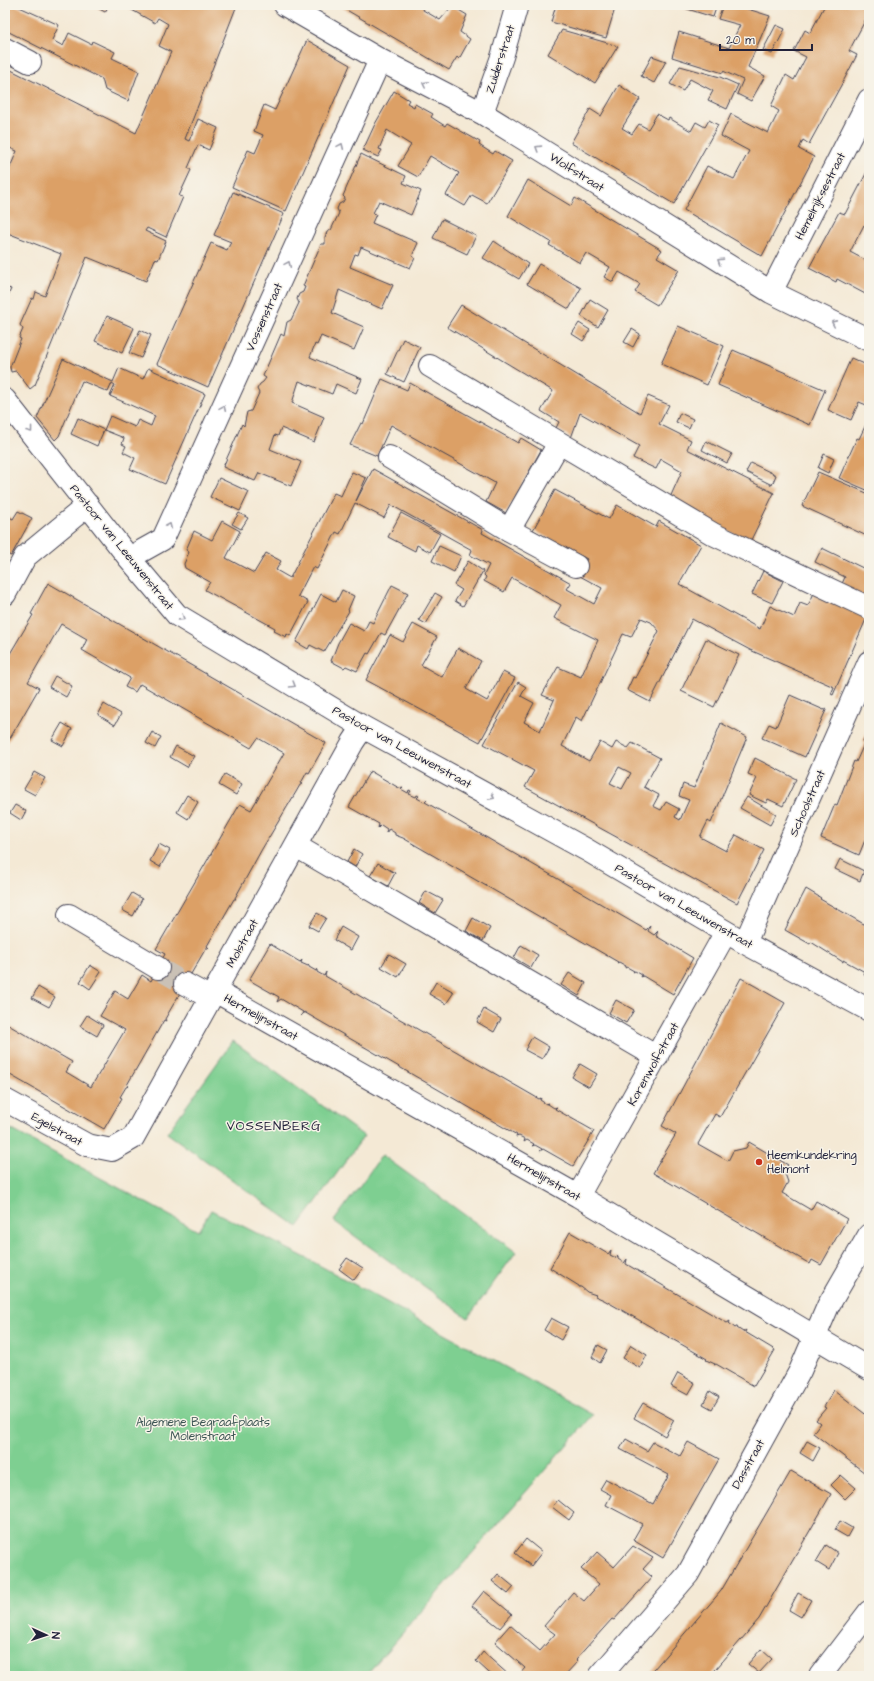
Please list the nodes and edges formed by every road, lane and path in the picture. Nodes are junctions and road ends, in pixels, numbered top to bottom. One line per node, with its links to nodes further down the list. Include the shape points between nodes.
1 (284, 5): 4 (street, Wolfstraat)
2 (517, 5): 7 (street, Zuiderstraat)
3 (5, 49): 5 (street)
4 (380, 60): 7 (street, Wolfstraat, one-way to 4); 16 (street, Vossenstraat, one-way to 4, via 163,539)
5 (30, 62)
6 (869, 100): 8 (street, Hemelrijksestraat)
7 (482, 113): 8 (street, Wolfstraat, one-way to 7)
8 (771, 292): 9 (street, Wolfstraat, one-way to 8)
9 (869, 340)
10 (430, 366): 12 (street)
11 (5, 400): 14 (street, Pastoor van Leeuwenstraat, one-way to 14)
12 (559, 443): 15 (street); 19 (street, via 713,534)
13 (389, 457): 15 (street)
14 (88, 504): 16 (street, Pastoor van Leeuwenstraat); 18 (street, via 25,557)
15 (509, 530): 17 (street)
16 (129, 558): 21 (street, Pastoor van Leeuwenstraat, one-way to 21, via 177,615)
17 (576, 566)
18 (5, 594)
19 (869, 608)
20 (869, 662): 25 (street, Schoolstraat)
21 (363, 727): 22 (street, Molstraat); 24 (street, Pastoor van Leeuwenstraat, one-way to 24, via 588,850)
22 (296, 846): 28 (street, Molstraat); 30 (street)
23 (69, 915): 26 (street)
24 (726, 932): 25 (street, Pastoor van Leeuwenstraat); 30 (street, Korenwolfstraat)
25 (745, 943): 29 (street, Pastoor van Leeuwenstraat)
26 (158, 968)
27 (185, 984): 28 (street, Hermelijnstraat)
28 (213, 994): 32 (street, Molstraat, via 133,1138); 33 (street, Hermelijnstraat)
29 (869, 1010)
30 (657, 1057): 33 (street, Korenwolfstraat)
31 (5, 1100): 32 (street, Egelstraat, via 87,1145)
32 (112, 1150)
33 (578, 1196): 35 (street, Hermelijnstraat)
34 (869, 1235): 35 (street, Dasstraat, via 828,1306)
35 (816, 1338): 36 (street, Hermelijnstraat); 38 (street, Dasstraat, via 688,1574)
36 (869, 1368)
37 (869, 1612): 39 (street)
38 (600, 1676)
39 (820, 1676)

